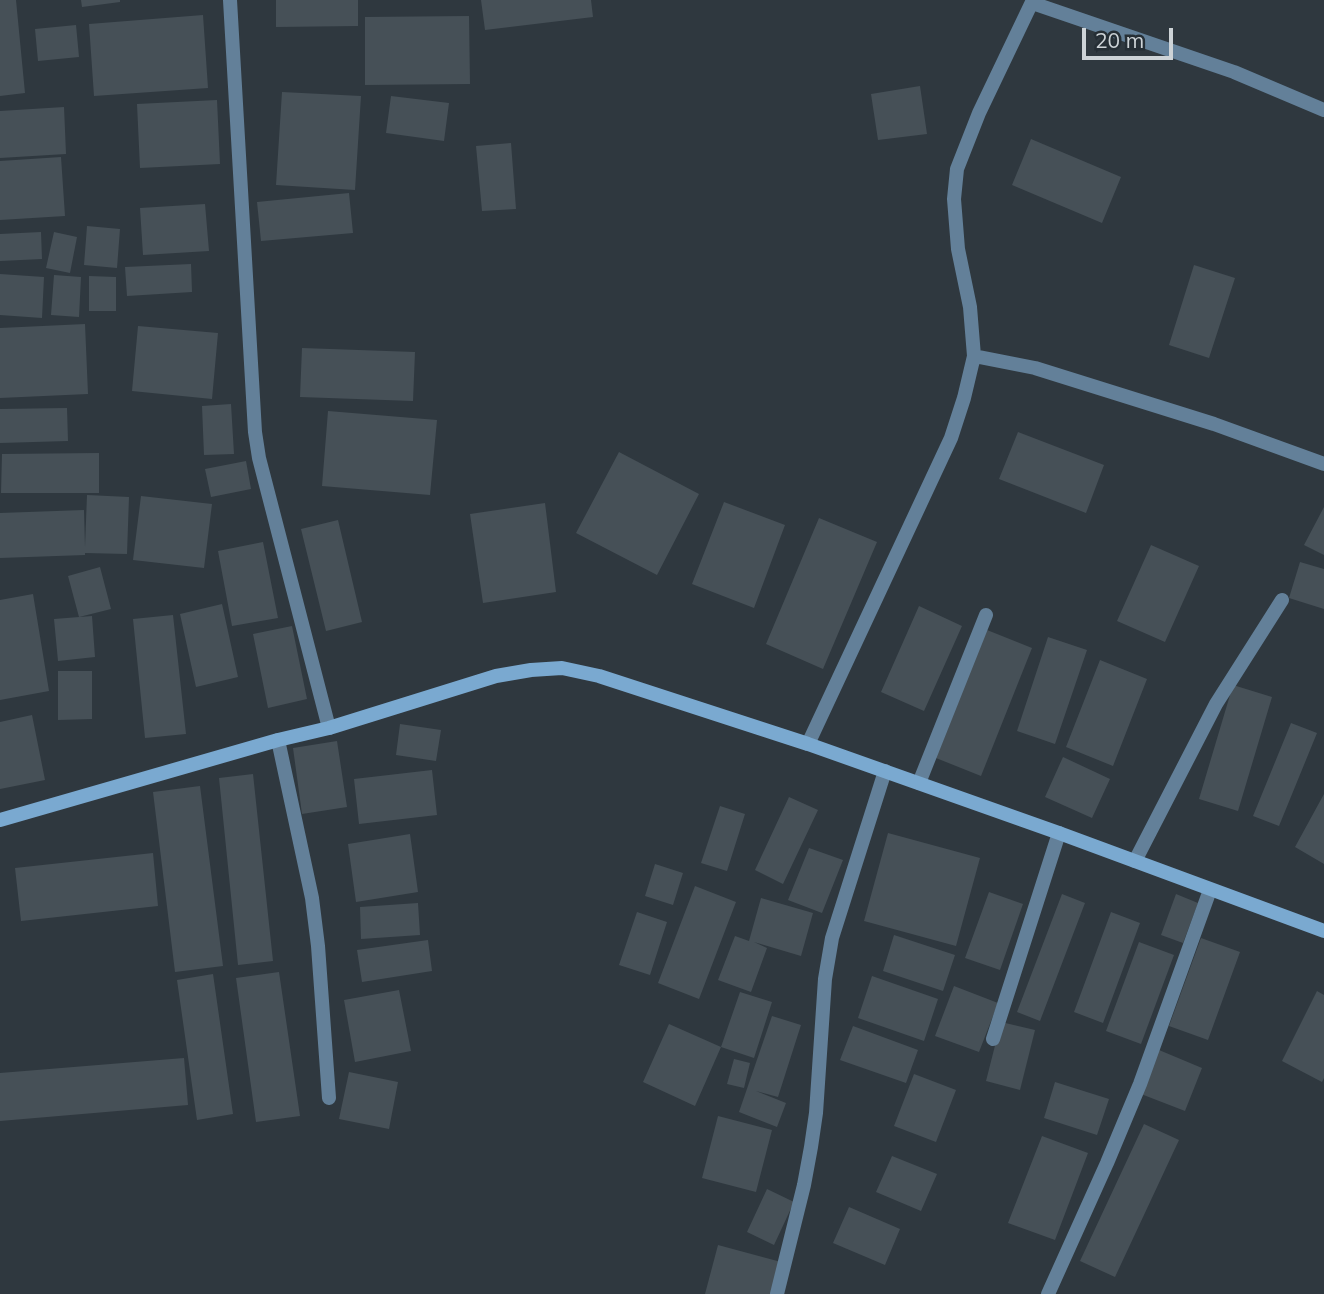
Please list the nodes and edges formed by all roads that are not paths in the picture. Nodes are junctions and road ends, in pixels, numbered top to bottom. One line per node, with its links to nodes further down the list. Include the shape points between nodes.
1 (230, 0): 8 (street, via 255,432)
2 (1032, 2): 3 (street, via 1234,72); 4 (street, via 957,169 958,249)
3 (1324, 110)
4 (974, 356): 5 (street, via 1035,368); 10 (street, via 951,438)
5 (1324, 464)
6 (1282, 600): 15 (street, via 1216,704)
7 (986, 615): 12 (street)
8 (329, 727): 9 (main road); 10 (main road, via 496,676 562,668)
9 (278, 740): 13 (main road); 19 (street, via 312,898)
10 (808, 744): 11 (main road)
11 (885, 771): 12 (main road); 20 (street, via 832,938 811,1147)
12 (919, 783): 14 (main road)
13 (0, 820)
14 (1059, 833): 15 (main road); 18 (street)
15 (1135, 861): 16 (main road)
16 (1210, 890): 17 (main road); 21 (street, via 1140,1084)
17 (1324, 931)
18 (993, 1039)
19 (329, 1098)
20 (776, 1294)
21 (1048, 1294)

